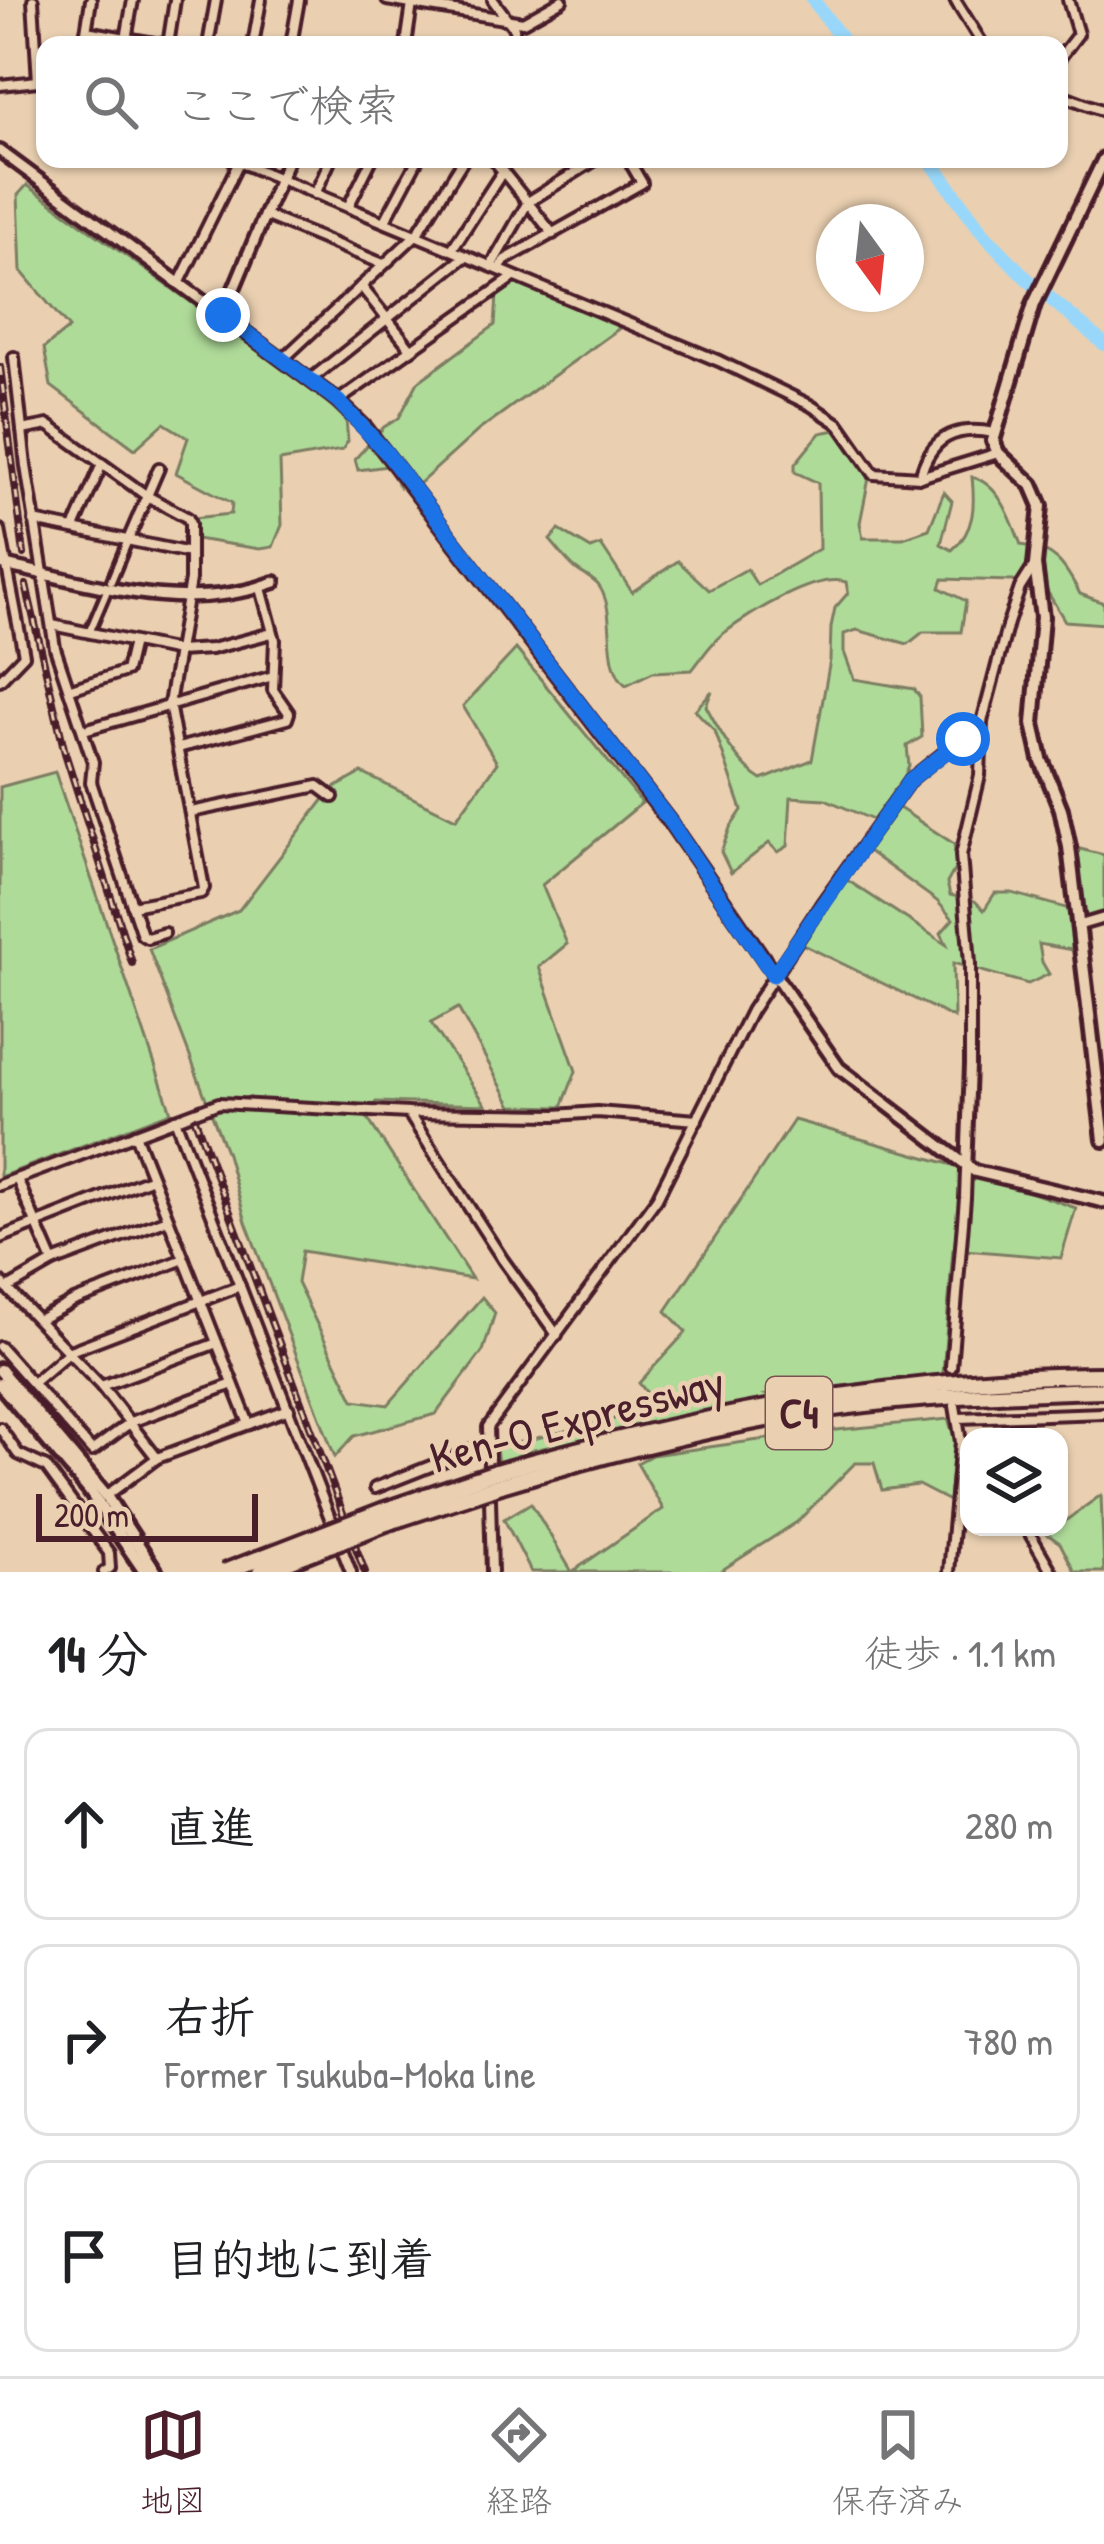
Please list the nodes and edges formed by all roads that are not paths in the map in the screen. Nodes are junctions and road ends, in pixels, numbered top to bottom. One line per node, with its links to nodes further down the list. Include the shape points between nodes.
1 (33, 0): 18 (street)
2 (91, 0): 17 (street)
3 (133, 0): 21 (street)
4 (175, 0): 22 (street)
5 (215, 0): 23 (street)
6 (261, 0): 24 (street)
7 (299, 0): 25 (street)
8 (387, 0): 13 (street)
9 (493, 0): 16 (street)
10 (562, 0): 16 (street, via 532,19)
11 (955, 0): 28 (street)
12 (1068, 0): 29 (street, via 1078,34)
13 (400, 1): 14 (street)
14 (412, 4): 15 (street); 26 (street)
15 (441, 4): 16 (street)
16 (508, 20): 27 (street)
17 (86, 31): 19 (street); 20 (street)
18 (37, 36)
19 (85, 36)
20 (104, 36)
21 (127, 36)
22 (169, 36)
23 (209, 36)
24 (255, 36)
25 (293, 36)
26 (407, 36)
27 (514, 36)
28 (977, 36)
29 (1068, 47)
30 (36, 82): 31 (street)
31 (0, 85)
32 (1068, 97): 33 (street)
33 (1104, 111)
34 (0, 151): 60 (street)
35 (1104, 159): 70 (main road, via 1040,291)
36 (232, 168): 60 (street)
37 (254, 168): 47 (street)
38 (285, 168): 47 (street)
39 (327, 168): 48 (street)
40 (368, 168): 50 (street)
41 (413, 168): 52 (street)
42 (458, 168): 53 (street)
43 (501, 168): 46 (street)
44 (583, 168): 49 (street)
45 (633, 168): 54 (street, via 642,184)
46 (503, 171): 49 (street); 55 (street)
47 (280, 180): 48 (street); 51 (street)
48 (315, 194): 50 (street)
49 (528, 202): 54 (street); 58 (street)
50 (348, 207): 52 (street)
51 (264, 215): 57 (street); 62 (street)
52 (385, 221): 53 (street)
53 (417, 234): 55 (street); 57 (street)
54 (553, 234): 58 (street)
55 (452, 249): 56 (street)
56 (466, 256): 58 (street); 63 (street)
57 (383, 264): 61 (street)
58 (495, 268): 59 (street)
59 (515, 276): 64 (street); 74 (street, via 810,405 839,424 874,473)
60 (179, 284): 62 (street)
61 (361, 286): 63 (street); 66 (street)
62 (223, 315): 66 (street)
63 (386, 319): 64 (street); 67 (street)
64 (411, 349): 68 (street)
65 (14, 357): 69 (street)
66 (282, 359): 67 (street)
67 (310, 380): 68 (street)
68 (338, 401): 107 (street, via 639,781)
69 (22, 430): 72 (street, via 48,425); 76 (street)
70 (994, 433): 71 (main road); 74 (street, via 948,435 927,454)
71 (998, 452): 74 (street); 82 (main road, via 1040,502)
72 (101, 464): 75 (street); 77 (street)
73 (159, 468): 75 (street)
74 (920, 477)
75 (147, 496): 79 (street); 80 (street, via 188,518)
76 (34, 521): 77 (street); 83 (street)
77 (74, 529): 79 (street)
78 (0, 530): 81 (street)
79 (128, 540): 80 (street); 84 (street)
80 (190, 553): 88 (street)
81 (3, 565): 83 (street); 95 (street, via 24,655)
82 (1035, 565): 98 (street, via 1020,587); 105 (main road, via 1042,617 1033,724 1066,827)
83 (43, 573): 88 (street); 89 (street)
84 (111, 581)
85 (275, 582): 86 (street)
86 (261, 588): 88 (street); 94 (street, via 275,640)
87 (106, 593): 90 (street)
88 (187, 599): 93 (street)
89 (51, 625): 90 (street); 96 (street)
90 (89, 633): 92 (street)
91 (268, 634): 93 (street)
92 (133, 642): 93 (street); 96 (street, via 126,671)
93 (178, 651): 97 (street)
94 (273, 676): 97 (street); 100 (street, via 287,719)
95 (0, 680)
96 (71, 688): 99 (street)
97 (169, 704): 99 (street); 100 (street)
98 (982, 722): 107 (street, via 910,780); 113 (street, via 980,776 961,855 970,963)
99 (84, 730): 103 (street, via 91,782)
100 (178, 748): 102 (street)
101 (333, 797): 102 (street, via 318,786)
102 (190, 813): 103 (street, via 201,893)
103 (132, 907): 106 (street, via 142,935)
104 (1104, 918): 105 (street)
105 (1077, 926): 112 (main road)
106 (164, 933)
107 (773, 975): 110 (street); 113 (street, via 848,1078)
108 (409, 1113): 109 (street, via 219,1103); 110 (street); 127 (street)
109 (175, 1119): 111 (street); 124 (street)
110 (697, 1120): 127 (street, via 657,1198)
111 (135, 1134): 114 (street); 115 (street)
112 (1104, 1140)
113 (964, 1164): 117 (street, via 987,1177); 131 (street)
114 (152, 1178): 118 (street); 119 (street)
115 (17, 1179): 116 (street); 119 (street)
116 (0, 1185)
117 (1104, 1202)
118 (168, 1219): 121 (street); 122 (street)
119 (35, 1222): 120 (street); 122 (street)
120 (0, 1238)
121 (184, 1259): 125 (street); 126 (street)
122 (53, 1262): 123 (street)
123 (4, 1284): 126 (street)
124 (240, 1286): 125 (street); 140 (street)
125 (200, 1301): 128 (street); 130 (street)
126 (40, 1319): 130 (street)
127 (557, 1335): 148 (street, via 488,1427)
128 (217, 1342): 136 (street); 137 (street)
129 (0, 1347): 134 (street)
130 (70, 1351): 134 (street); 137 (street)
131 (951, 1367)
132 (0, 1370): 152 (main road)
133 (1104, 1374): 150 (highway, Ken-O Expressway / C4, via 786,1404 669,1427)
134 (34, 1382): 143 (street, via 92,1451)
135 (0, 1384): 155 (main road)
136 (233, 1384): 143 (street); 144 (street)
137 (101, 1386): 143 (street)
138 (1104, 1391): 150 (highway, Ken-O Expressway / C4, via 798,1413)
139 (955, 1406): 142 (street)
140 (289, 1409): 144 (street); 159 (street)
141 (1104, 1413): 142 (street)
142 (958, 1418): 146 (street)
143 (131, 1421): 149 (street)
144 (249, 1424): 149 (street)
145 (0, 1428): 154 (street, via 18,1454 46,1467 109,1553)
146 (961, 1428)
147 (960, 1442): 161 (street)
148 (489, 1443): 151 (street); 160 (street)
149 (157, 1459): 152 (street)
150 (499, 1479): 157 (highway, Ken-O Expressway / C4, bridge, via 382,1510); 158 (highway, Ken-O Expressway / C4, bridge)
151 (375, 1488)
152 (106, 1496): 156 (main road)
153 (1031, 1536): 162 (street)
154 (104, 1572)
155 (145, 1572)
156 (156, 1572)
157 (224, 1572)
158 (261, 1572)
159 (351, 1572)
160 (492, 1572)
161 (950, 1572)
162 (1052, 1572)

